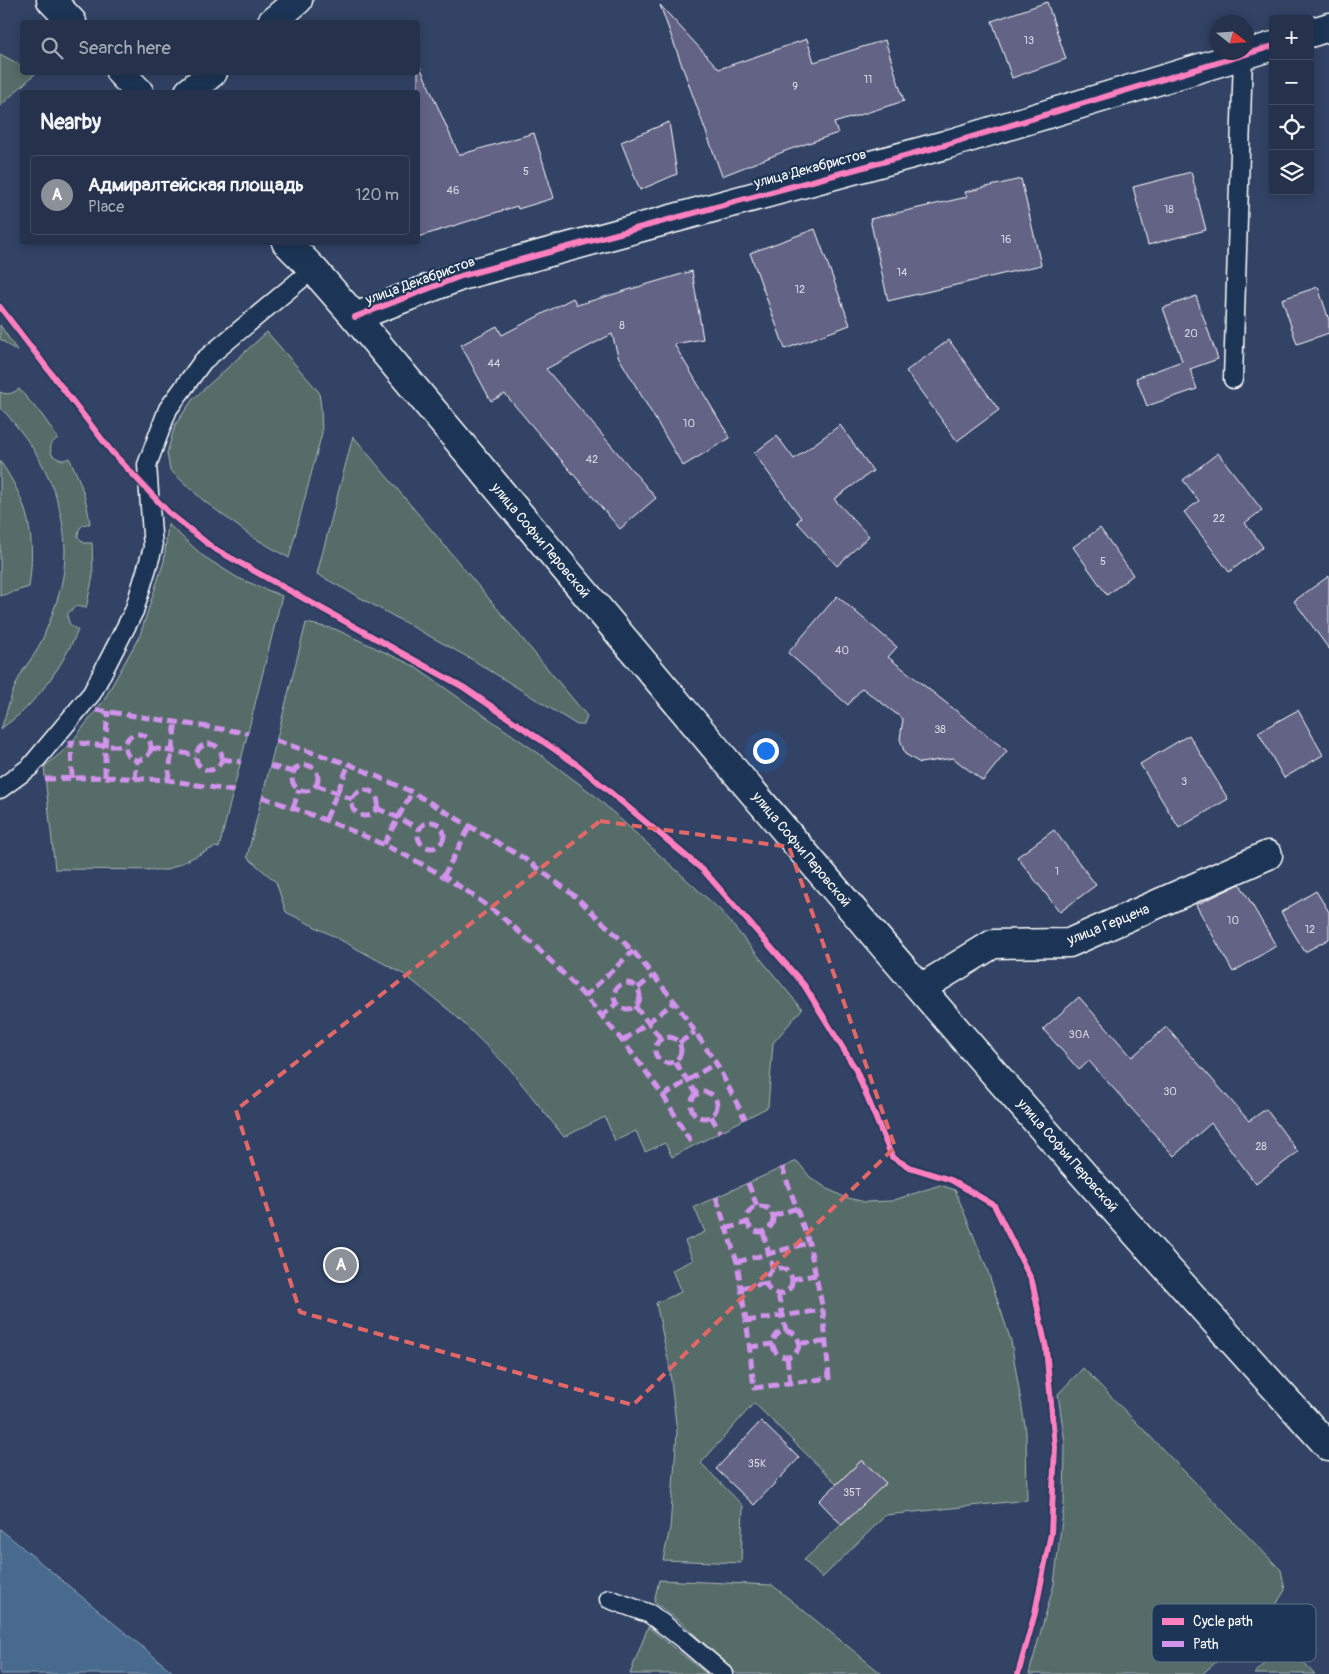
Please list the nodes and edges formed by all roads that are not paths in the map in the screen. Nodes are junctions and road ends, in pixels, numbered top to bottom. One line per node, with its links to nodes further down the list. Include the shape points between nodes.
1 (51, 0): 3 (main road)
2 (298, 0): 4 (main road)
3 (70, 20)
4 (274, 20)
5 (1329, 27): 6 (main road)
6 (1314, 32)
7 (1269, 47): 8 (main road, улица Декабристов)
8 (1254, 52)
9 (1230, 60): 17 (main road, улица Декабристов, via 945,145 461,276)
10 (1243, 60): 18 (lane)
11 (123, 75): 13 (main road)
12 (209, 75): 14 (main road)
13 (137, 90)
14 (191, 90)
15 (289, 245): 16 (main road, улица Софьи Перовской)
16 (313, 269): 17 (main road, улица Софьи Перовской); 19 (lane, via 203,361 168,409 147,465 153,548 134,611 92,693 30,767)
17 (355, 317): 21 (main road, улица Софьи Перовской, via 626,643)
18 (1233, 379)
19 (0, 789)
20 (1268, 855): 21 (main road, улица Герцена, via 1069,943 993,944)
21 (921, 988): 22 (main road, улица Софьи Перовской, via 1176,1279)
22 (1329, 1447)
23 (609, 1599): 24 (lane, via 650,1614)
24 (724, 1674)

